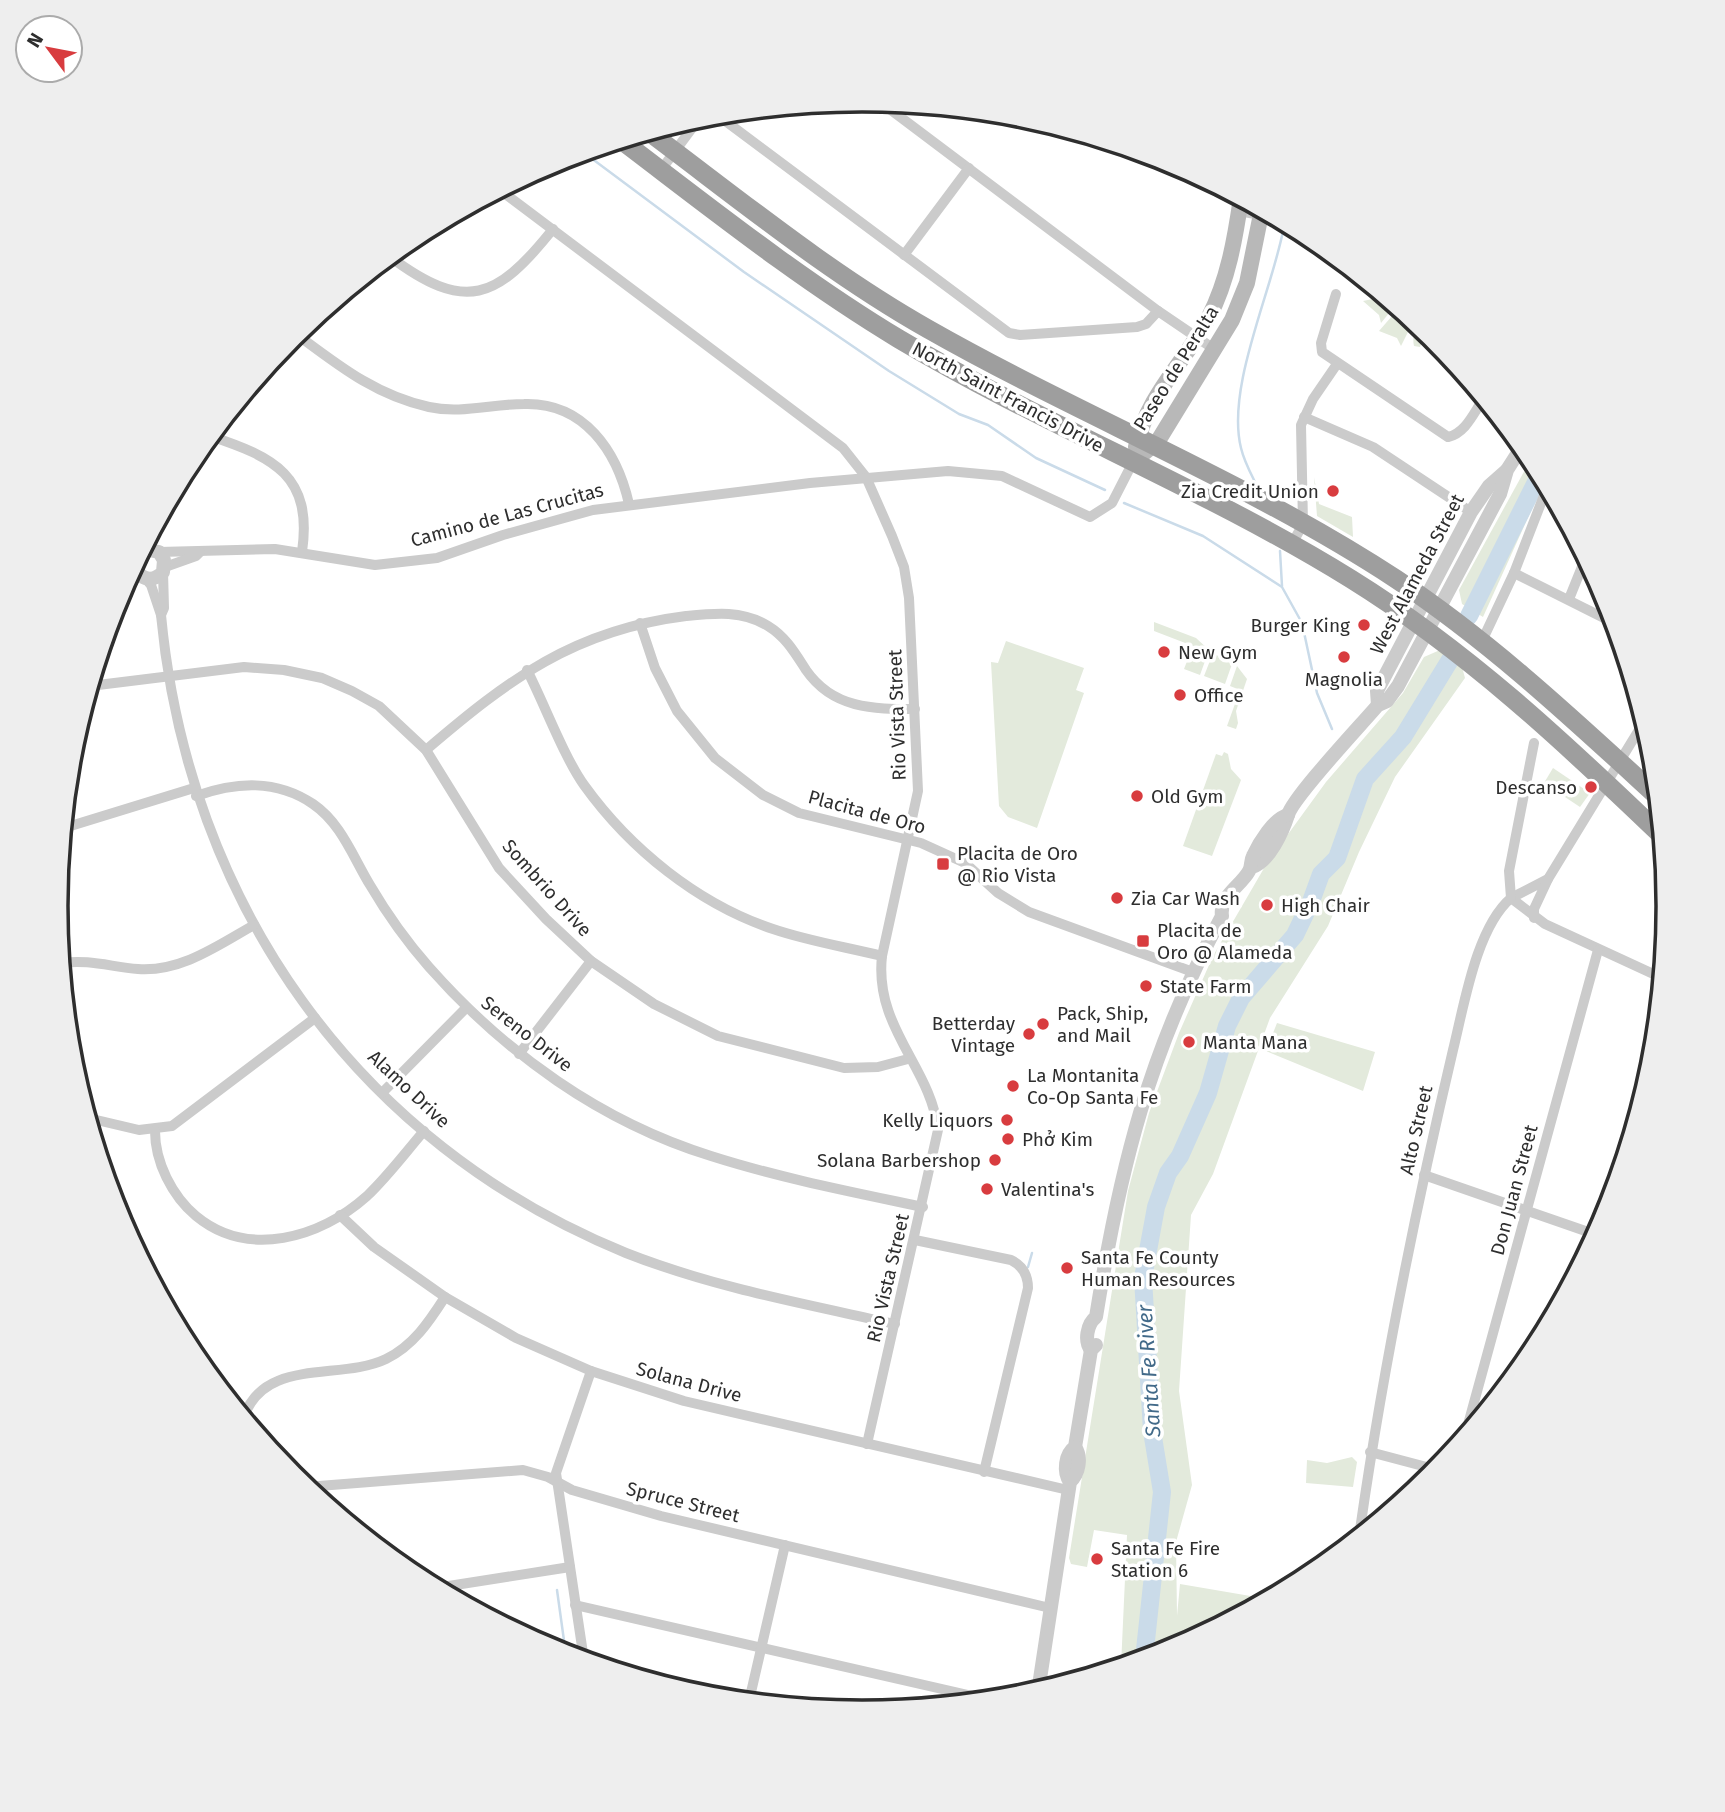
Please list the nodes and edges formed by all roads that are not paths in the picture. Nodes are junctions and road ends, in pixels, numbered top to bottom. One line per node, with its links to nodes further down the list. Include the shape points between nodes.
1 (895, 113): 7 (street)
2 (729, 124): 13 (street)
3 (690, 131): 6 (street)
4 (658, 139): 6 (highway, North Saint Francis Drive)
5 (630, 147): 8 (highway, North Saint Francis Drive)
6 (675, 152): 8 (street); 24 (highway, North Saint Francis Drive, via 820,260 896,310)
7 (969, 168): 13 (street); 16 (street)
8 (661, 170): 26 (highway, North Saint Francis Drive, via 799,274 873,323)
9 (508, 196): 12 (street, Rio Vista Street)
10 (1239, 207): 17 (main road, Paseo de Peralta, via 1225,279)
11 (1263, 220): 19 (main road, Paseo de Peralta, via 1242,297)
12 (553, 229): 14 (street, via 519,270 481,290 435,286); 28 (street, Rio Vista Street, via 843,449)
13 (904, 255): 16 (street, via 1005,331 1020,335 1137,327)
14 (398, 262)
15 (1336, 294): 20 (street, via 1320,348)
16 (1158, 311): 17 (street)
17 (1195, 338): 19 (street); 24 (main road, Paseo de Peralta, via 1154,399)
18 (304, 341): 30 (street, via 362,383 404,400 447,410 532,404 576,418 616,462)
19 (1214, 349): 24 (main road, Paseo de Peralta)
20 (1337, 364): 21 (street, via 1448,437 1464,428); 22 (street)
21 (1479, 405)
22 (1304, 417): 31 (street, via 1373,447); 32 (street, via 1299,443)
23 (220, 440): 37 (street, via 260,455 289,478 305,514)
24 (1145, 443): 26 (main road, Paseo de Peralta); 32 (highway, North Saint Francis Drive)
25 (1516, 455): 27 (street, West Alameda Street)
26 (1130, 468): 28 (street, via 1112,503 1090,517 1012,480 986,473); 33 (highway, North Saint Francis Drive)
27 (1507, 470): 31 (street, West Alameda Street, via 1489,485); 45 (street, West Alameda Street, via 1500,494)
28 (866, 477): 30 (street, Camino de Las Crucitas); 54 (street, Rio Vista Street, via 904,567)
29 (1543, 498): 40 (street)
30 (629, 505): 37 (street, Camino de Las Crucitas, via 593,510 437,558 375,565)
31 (1471, 512): 45 (street, West Alameda Street)
32 (1303, 524): 33 (street); 45 (highway, North Saint Francis Drive)
33 (1292, 544): 49 (highway, North Saint Francis Drive)
34 (153, 550): 36 (street, Camino de Las Crucitas, via 168,554)
35 (152, 551): 39 (street)
36 (200, 552): 37 (street, Camino de Las Crucitas); 39 (street, Camino de Las Crucitas)
37 (302, 552)
38 (1581, 569): 44 (street)
39 (164, 570): 42 (street, via 155,578); 46 (street, Alamo Drive)
40 (1514, 573): 44 (street); 50 (street)
41 (141, 574): 42 (street)
42 (144, 578): 43 (street); 46 (street, Alamo Drive)
43 (139, 579)
44 (1569, 599): 47 (street)
45 (1432, 605): 49 (street, West Alameda Street); 50 (highway, North Saint Francis Drive)
46 (161, 615): 52 (street, Alamo Drive)
47 (1602, 616)
48 (640, 623): 51 (street, via 580,643); 54 (street, via 710,614 749,617 785,639 814,680 838,699 866,708); 64 (street, Placita de Oro, via 655,668 677,711 715,758 763,795 799,813)
49 (1421, 625): 59 (highway, North Saint Francis Drive, via 1499,684); 73 (street, West Alameda Street, via 1377,691 1378,705 1252,856 1252,867 1222,907 1222,916)
50 (1482, 641): 58 (highway, North Saint Francis Drive)
51 (527, 670): 57 (street); 70 (street, via 583,784 621,829 669,874 719,905 772,929)
52 (168, 676): 53 (street, Sombrio Drive); 57 (street, Sombrio Drive, via 244,667 322,678 379,706); 61 (street, Alamo Drive)
53 (100, 685)
54 (915, 709): 64 (street, Rio Vista Street, via 918,791)
55 (1637, 733): 58 (street)
56 (1534, 743): 66 (street, via 1509,871)
57 (426, 750): 71 (street, Sombrio Drive, via 499,867)
58 (1619, 761): 59 (street); 60 (highway, North Saint Francis Drive)
59 (1606, 782): 63 (highway, North Saint Francis Drive); 65 (street)
60 (1647, 787)
61 (195, 792): 62 (street, Sereno Drive); 68 (street, Alamo Drive); 75 (street, Sereno Drive, via 265,785 287,790 320,809 337,827 402,933)
62 (73, 826)
63 (1652, 827)
64 (907, 840): 70 (street, Rio Vista Street); 73 (street, Placita de Oro, via 965,863 1029,912)
65 (1548, 879): 66 (street); 67 (street)
66 (1511, 898): 67 (street); 83 (street, Alto Street, via 1495,914 1471,980)
67 (1534, 918): 69 (street)
68 (254, 925): 72 (street, via 198,957 163,968); 76 (street, Alamo Drive)
69 (1598, 950): 74 (street); 85 (street, Don Juan Street)
70 (882, 956): 78 (street, Rio Vista Street, via 882,995)
71 (591, 961): 77 (street); 78 (street, Sombrio Drive, via 654,1004 718,1036 853,1069)
72 (70, 962)
73 (1193, 972): 100 (street, West Alameda Street, via 1157,1058 1128,1147 1096,1317 1090,1324 1087,1342 1091,1350 1075,1447 1068,1454)
74 (1653, 974)
75 (466, 1008): 77 (street, Sereno Drive); 79 (street)
76 (315, 1018): 79 (street, Alamo Drive); 81 (street, via 187,1116)
77 (519, 1054): 84 (street, Sereno Drive, via 598,1106 685,1147 762,1171)
78 (908, 1059): 84 (street, Rio Vista Street, via 931,1101 938,1130)
79 (382, 1093): 82 (street, Alamo Drive)
80 (98, 1120): 81 (street)
81 (155, 1131): 86 (street, via 162,1167 174,1190 190,1211 215,1228 242,1238 277,1240)
82 (424, 1131): 86 (street, via 377,1186); 90 (street, Alamo Drive, via 507,1192 625,1252 703,1279)
83 (1423, 1175): 85 (street); 95 (street, Alto Street)
84 (923, 1208): 88 (street, Rio Vista Street)
85 (1527, 1209): 87 (street); 93 (street, Don Juan Street)
86 (340, 1215): 89 (street, Solana Drive, via 374,1248)
87 (1587, 1231)
88 (915, 1240): 90 (street, Rio Vista Street); 97 (street, via 1011,1260 1027,1277)
89 (445, 1297): 91 (street, Solana Drive, via 516,1338); 92 (street, via 424,1328 395,1354 361,1368 274,1382)
90 (895, 1324): 94 (street, Rio Vista Street)
91 (592, 1371): 94 (street, Solana Drive, via 684,1401); 98 (street, via 557,1463)
92 (248, 1409)
93 (1469, 1419)
94 (867, 1444): 97 (street, Solana Drive)
95 (1370, 1452): 96 (street); 101 (street, Alto Street)
96 (1425, 1467)
97 (984, 1472): 100 (street, Solana Drive)
98 (555, 1481): 99 (street, Spruce Street, via 531,1471 500,1470); 102 (street, Spruce Street, via 661,1516); 103 (street)
99 (320, 1486)
100 (1069, 1486): 106 (street, West Alameda Street)
101 (1361, 1524)
102 (785, 1545): 106 (street, Spruce Street); 107 (street)
103 (570, 1567): 104 (street); 105 (street)
104 (454, 1587)
105 (575, 1605): 107 (street); 108 (street)
106 (1050, 1608): 109 (street, West Alameda Street)
107 (761, 1647): 110 (street); 111 (street)
108 (582, 1649)
109 (1040, 1680)
110 (751, 1692)
111 (962, 1693)

